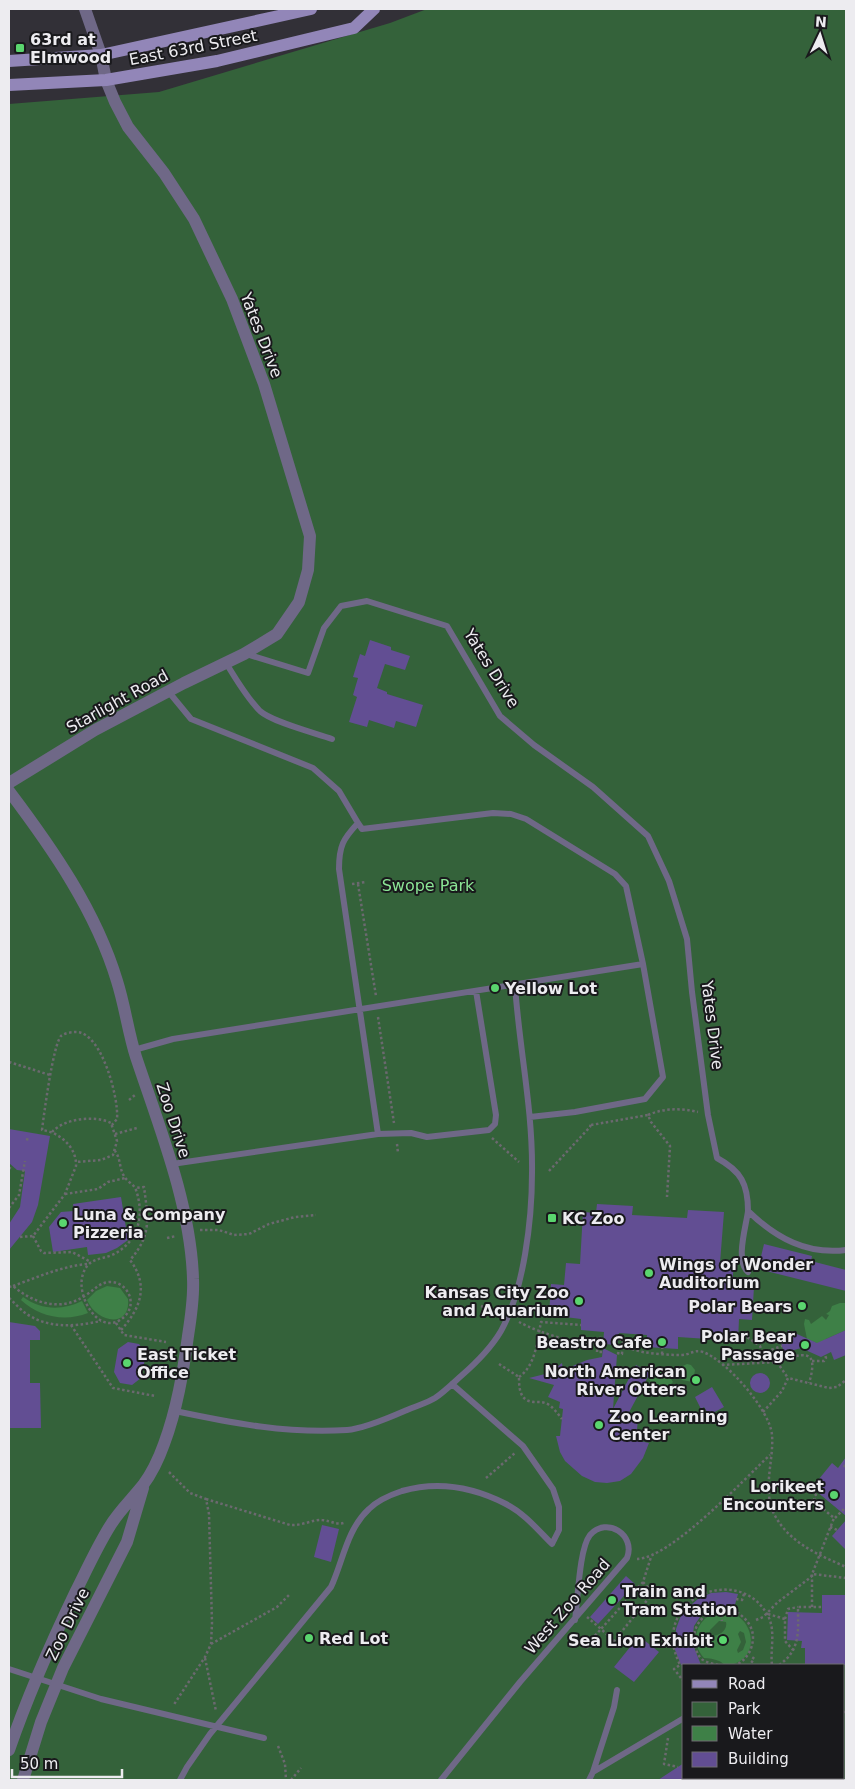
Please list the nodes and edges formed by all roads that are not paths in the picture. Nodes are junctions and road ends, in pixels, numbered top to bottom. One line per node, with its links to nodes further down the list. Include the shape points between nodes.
1 (85, 9): 4 (street, Yates Drive)
2 (311, 9): 4 (main road, East 63rd Street)
3 (374, 9): 6 (main road, East 63rd Street, via 354,28 217,61)
4 (101, 55): 5 (main road, East 63rd Street); 6 (street, Yates Drive)
5 (9, 61)
6 (106, 80): 7 (main road, East 63rd Street); 8 (street, Yates Drive, via 128,127 194,218 232,299 264,384 310,536 308,570 299,602 277,634)
7 (9, 85)
8 (244, 654): 9 (street, Starlight Road); 23 (lane, Yates Drive, via 308,673 324,628 341,606 367,601 447,626 500,716 593,787 648,836 669,881 687,938 700,1058 717,1158 742,1179 748,1196)
9 (226, 663): 10 (street, Starlight Road); 11 (lane, via 261,712 288,725)
10 (168, 691): 12 (street, Starlight Road, via 95,730); 14 (lane, via 191,719 312,768 339,791)
11 (332, 739)
12 (9, 783)
13 (9, 791): 19 (street, Zoo Drive, via 63,868 97,929 117,979)
14 (358, 822): 15 (lane, via 362,829 493,813 526,819 615,874 626,886); 18 (lane, via 344,838 339,869)
15 (643, 964): 16 (lane); 20 (lane, via 663,1078 645,1099)
16 (515, 984): 17 (lane); 20 (lane)
17 (476, 991): 18 (lane); 21 (lane, via 495,1124 489,1130 427,1137 411,1133)
18 (360, 1009): 19 (lane, via 173,1039); 21 (lane)
19 (134, 1050): 22 (street, Zoo Drive)
20 (530, 1117): 26 (lane, via 532,1194 516,1296 492,1343)
21 (378, 1134): 22 (lane)
22 (172, 1164): 27 (street, Zoo Drive, via 193,1280 189,1332)
23 (748, 1211): 24 (lane, via 790,1242 823,1251); 25 (lane, via 742,1253 743,1266)
24 (844, 1250)
25 (748, 1272)
26 (452, 1384): 27 (lane, via 436,1398 349,1430 271,1429); 35 (lane, via 523,1446 553,1489 559,1507 559,1530 552,1544 532,1523 506,1504 459,1487 435,1485 386,1497 369,1508 358,1522 331,1588)
27 (174, 1411): 28 (street, Zoo Drive, via 155,1466)
28 (144, 1484): 31 (street, Zoo Drive, via 111,1524); 32 (street, Zoo Drive, via 127,1542)
29 (575, 1620): 29 (lane, West Zoo Road, via 589,1536 599,1528 611,1527 622,1532 628,1543 627,1558); 41 (lane, West Zoo Road)
30 (9, 1669): 31 (lane)
31 (35, 1678): 32 (lane); 37 (street, Zoo Drive)
32 (56, 1685): 35 (lane); 39 (street, Zoo Drive)
33 (617, 1690): 38 (lane)
34 (682, 1719): 38 (lane)
35 (217, 1727): 36 (lane); 40 (lane)
36 (264, 1738)
37 (9, 1750)
38 (592, 1772): 42 (lane)
39 (22, 1780)
40 (180, 1780)
41 (441, 1780)
42 (589, 1780)

